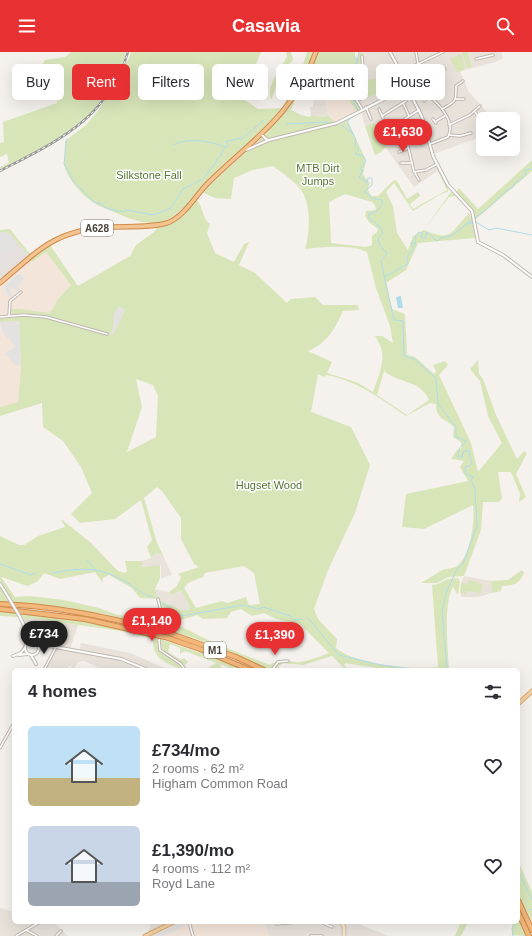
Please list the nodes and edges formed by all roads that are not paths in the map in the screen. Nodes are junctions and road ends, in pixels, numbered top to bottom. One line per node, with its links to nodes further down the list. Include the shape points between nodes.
1 (316, 52): 36 (highway, A628, via 292,100)
2 (390, 52): 11 (street)
3 (416, 52): 12 (street)
4 (443, 52): 12 (street)
5 (484, 52): 8 (street)
6 (492, 52): 8 (street, via 492,55)
7 (362, 56): 10 (street)
8 (485, 56): 9 (street)
9 (476, 59)
10 (363, 64)
11 (397, 64)
12 (418, 64)
13 (462, 84): 14 (street, via 462,81 456,86)
14 (456, 99): 15 (street); 25 (street)
15 (464, 99)
16 (356, 100): 26 (street)
17 (381, 100): 23 (street)
18 (414, 100): 27 (street)
19 (434, 100): 25 (street)
20 (406, 101): 21 (street)
21 (403, 103): 24 (street, via 383,117); 29 (street)
22 (480, 106): 28 (street)
23 (366, 107): 26 (street); 31 (street)
24 (378, 109)
25 (442, 109): 30 (street)
26 (360, 110): 39 (street, via 337,123)
27 (419, 110): 29 (street); 40 (street)
28 (475, 112): 33 (street)
29 (409, 116): 34 (street, via 403,121)
30 (445, 116): 32 (street); 33 (street)
31 (371, 119)
32 (435, 121)
33 (449, 124): 38 (street)
34 (404, 129): 37 (street); 41 (street)
35 (470, 132): 38 (street, via 460,136)
36 (262, 135): 39 (street); 42 (highway, A628)
37 (392, 135)
38 (449, 135): 40 (street)
39 (268, 140): 42 (street)
40 (430, 144): 46 (street)
41 (409, 148): 43 (street); 44 (street)
42 (246, 150): 50 (highway, A628, via 195,196 181,213 166,223 88,228 61,236 50,241)
43 (400, 152)
44 (412, 163): 45 (street); 47 (street)
45 (403, 164)
46 (437, 164): 47 (street); 49 (street, via 451,190 472,211 478,242 503,255)
47 (415, 173): 48 (street)
48 (419, 179)
49 (532, 277)
50 (0, 283)
51 (21, 292): 52 (street, via 10,301)
52 (9, 316): 53 (street); 54 (street, via 46,317)
53 (0, 317)
54 (107, 334)
55 (0, 584): 59 (street, bridge)
56 (158, 599): 73 (street, via 164,624 159,641 160,650)
57 (0, 604): 75 (highway, M1, bridge, via 87,613 166,632)
58 (0, 609): 74 (highway, M1, bridge, via 85,619 155,635 200,649)
59 (27, 630): 60 (street); 61 (street)
60 (31, 640): 61 (street); 62 (street)
61 (26, 643): 64 (street)
62 (39, 645): 63 (street); 66 (street)
63 (49, 646): 65 (street); 66 (street)
64 (24, 647): 67 (street); 67 (street, via 21,653 13,656)
65 (56, 647): 71 (street); 72 (street, via 121,659)
66 (39, 650): 68 (street)
67 (27, 654): 69 (street)
68 (36, 654): 69 (street); 69 (street, via 36,664)
69 (31, 655)
70 (288, 661): 76 (street, via 278,662)
71 (45, 668)
72 (143, 668)
73 (184, 668)
74 (245, 668)
75 (260, 668)
76 (274, 668)
77 (532, 691): 78 (main road)
78 (520, 702)
79 (12, 727): 80 (street)
80 (0, 748)
81 (520, 904): 90 (highway)
82 (520, 916): 100 (highway)
83 (36, 924): 89 (street)
84 (170, 924): 95 (main road)
85 (190, 924): 96 (street)
86 (325, 924): 88 (street)
87 (342, 924): 99 (main road)
88 (332, 927)
89 (26, 930): 92 (street); 93 (street)
90 (532, 930)
91 (61, 931): 94 (street)
92 (16, 936)
93 (37, 936)
94 (56, 936)
95 (145, 936)
96 (193, 936)
97 (311, 936): 98 (street)
98 (322, 936)
99 (344, 936)
100 (529, 936)

